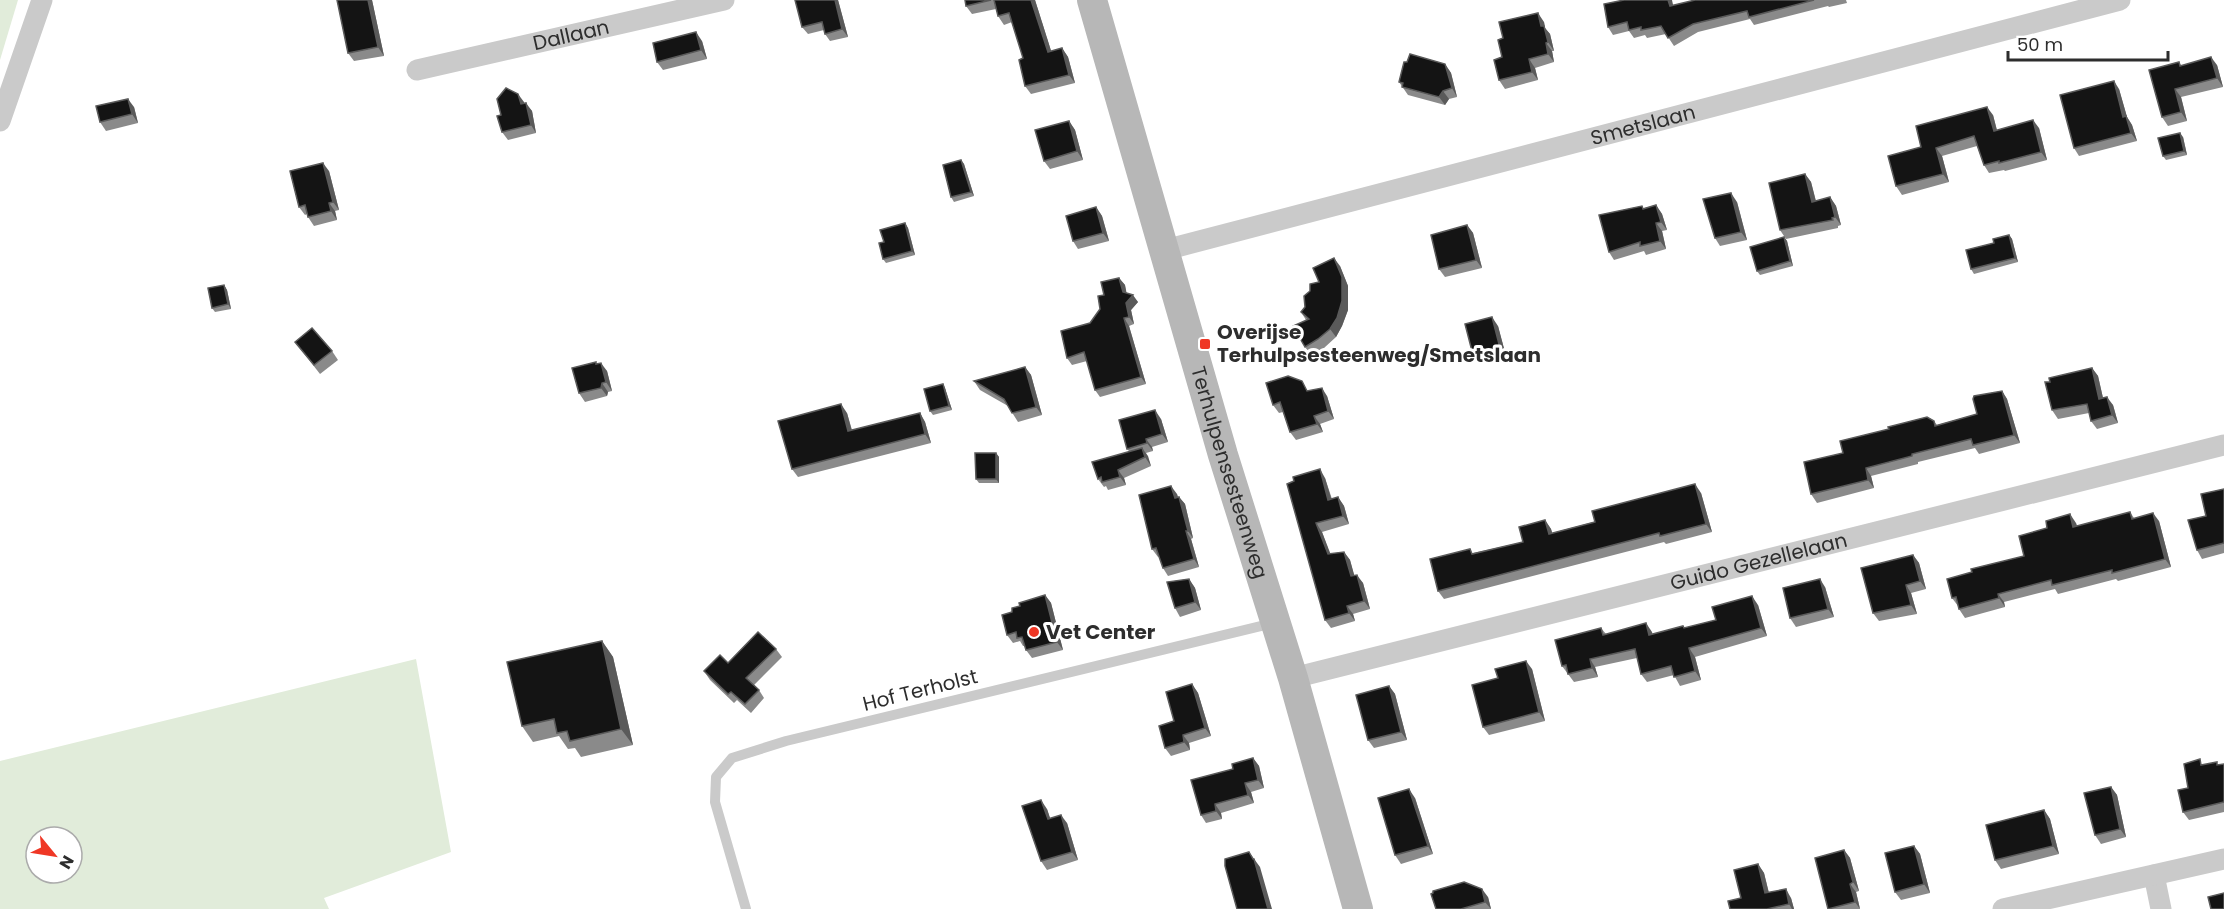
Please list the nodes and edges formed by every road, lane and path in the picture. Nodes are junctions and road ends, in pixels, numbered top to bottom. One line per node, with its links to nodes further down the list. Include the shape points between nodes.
1 (42, 0): 6 (street)
2 (724, 0): 5 (street, Dallaan)
3 (1092, 0): 7 (main road, Terhulpensesteenweg)
4 (2120, 0): 7 (street, Smetslaan)
5 (417, 70)
6 (0, 121)
7 (1165, 250): 9 (main road, Terhulpensesteenweg, via 1223,455)
8 (2224, 445): 10 (street, Guido Gezellelaan)
9 (1276, 622): 10 (main road, Terhulpensesteenweg); 13 (lane, Hof Terholst, via 797,738 732,758 716,777 715,802)
10 (1293, 678): 14 (main road, Terhulpensesteenweg)
11 (2224, 859): 12 (street)
12 (2154, 875): 15 (street); 16 (street)
13 (746, 909)
14 (1358, 909)
15 (2003, 909)
16 (2161, 909)

